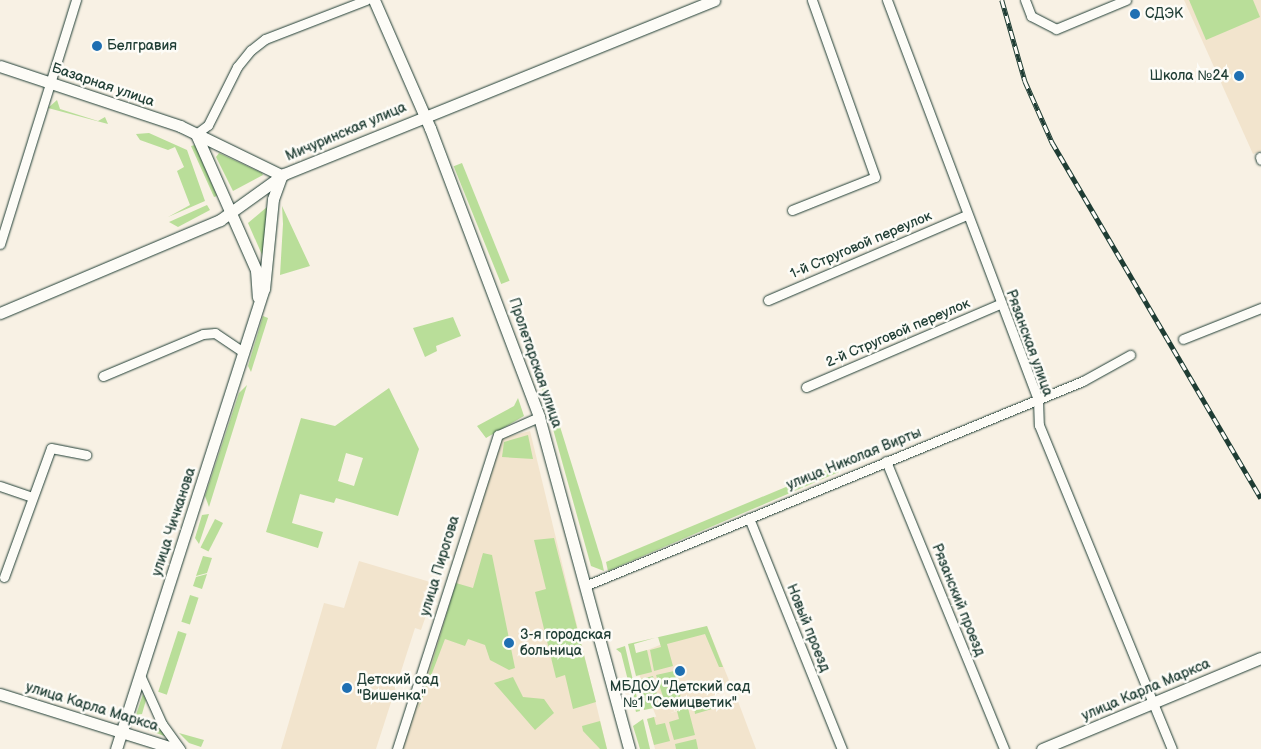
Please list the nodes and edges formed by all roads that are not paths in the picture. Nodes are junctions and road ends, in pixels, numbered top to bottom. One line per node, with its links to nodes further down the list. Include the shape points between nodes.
1 (76, 0): 10 (street)
2 (366, 0): 12 (street, via 265,39 251,50 237,67 208,125)
3 (374, 0): 11 (main road, Пролетарская улица)
4 (714, 0): 11 (main road, Мичуринская улица)
5 (812, 0): 14 (street, via 875,177)
6 (887, 0): 16 (street, Рязанская улица)
7 (1025, 0): 8 (street, via 1031,16 1056,29)
8 (1126, 0)
9 (0, 66): 10 (main road, Базарная улица)
10 (50, 82): 12 (main road, Базарная улица); 17 (street)
11 (425, 115): 13 (main road, Мичуринская улица); 29 (main road, Пролетарская улица)
12 (196, 134): 13 (main road, Базарная улица); 15 (main road)
13 (281, 175): 15 (main road, Мичуринская улица); 19 (main road, via 273,199 268,274)
14 (792, 210)
15 (233, 212): 19 (main road, via 256,270); 22 (main road, Мичуринская улица)
16 (966, 215): 18 (street, 1-й Струговой переулок); 20 (street, Рязанская улица)
17 (0, 244)
18 (768, 300)
19 (257, 304): 24 (main road, улица Чичканова)
20 (1000, 304): 27 (street, 2-й Струговой переулок); 28 (street, Рязанская улица)
21 (1261, 308): 23 (street)
22 (0, 313)
23 (1183, 339)
24 (243, 352): 26 (street, via 215,333 203,334); 38 (main road, улица Чичканова)
25 (1130, 355): 28 (street, улица Николая Вирты)
26 (103, 376)
27 (806, 387)
28 (1038, 400): 31 (street, улица Николая Вирты); 40 (street, Рязанская улица, via 1039,425)
29 (539, 417): 36 (main road, Пролетарская улица); 45 (street, улица Пирогова, via 498,435)
30 (86, 455): 33 (street, via 51,448)
31 (886, 461): 34 (street, улица Николая Вирты); 48 (street, Рязанский проезд)
32 (0, 486): 33 (street)
33 (32, 496): 35 (street)
34 (749, 518): 36 (street, улица Николая Вирты); 47 (street, Новый проезд)
35 (4, 578)
36 (587, 585): 46 (main road, Пролетарская улица)
37 (1261, 658): 40 (main road, улица Карла Маркса)
38 (140, 675): 41 (main road, улица Чичканова); 44 (street, via 162,724)
39 (0, 694): 41 (main road, улица Карла Маркса)
40 (1153, 704): 49 (main road, улица Карла Маркса); 50 (street, Рязанская улица)
41 (122, 732): 42 (main road, улица Чичканова); 43 (main road, улица Карла Маркса)
42 (116, 749)
43 (176, 749)
44 (180, 749)
45 (397, 749)
46 (629, 749)
47 (842, 749)
48 (1004, 749)
49 (1042, 749)
50 (1172, 749)

